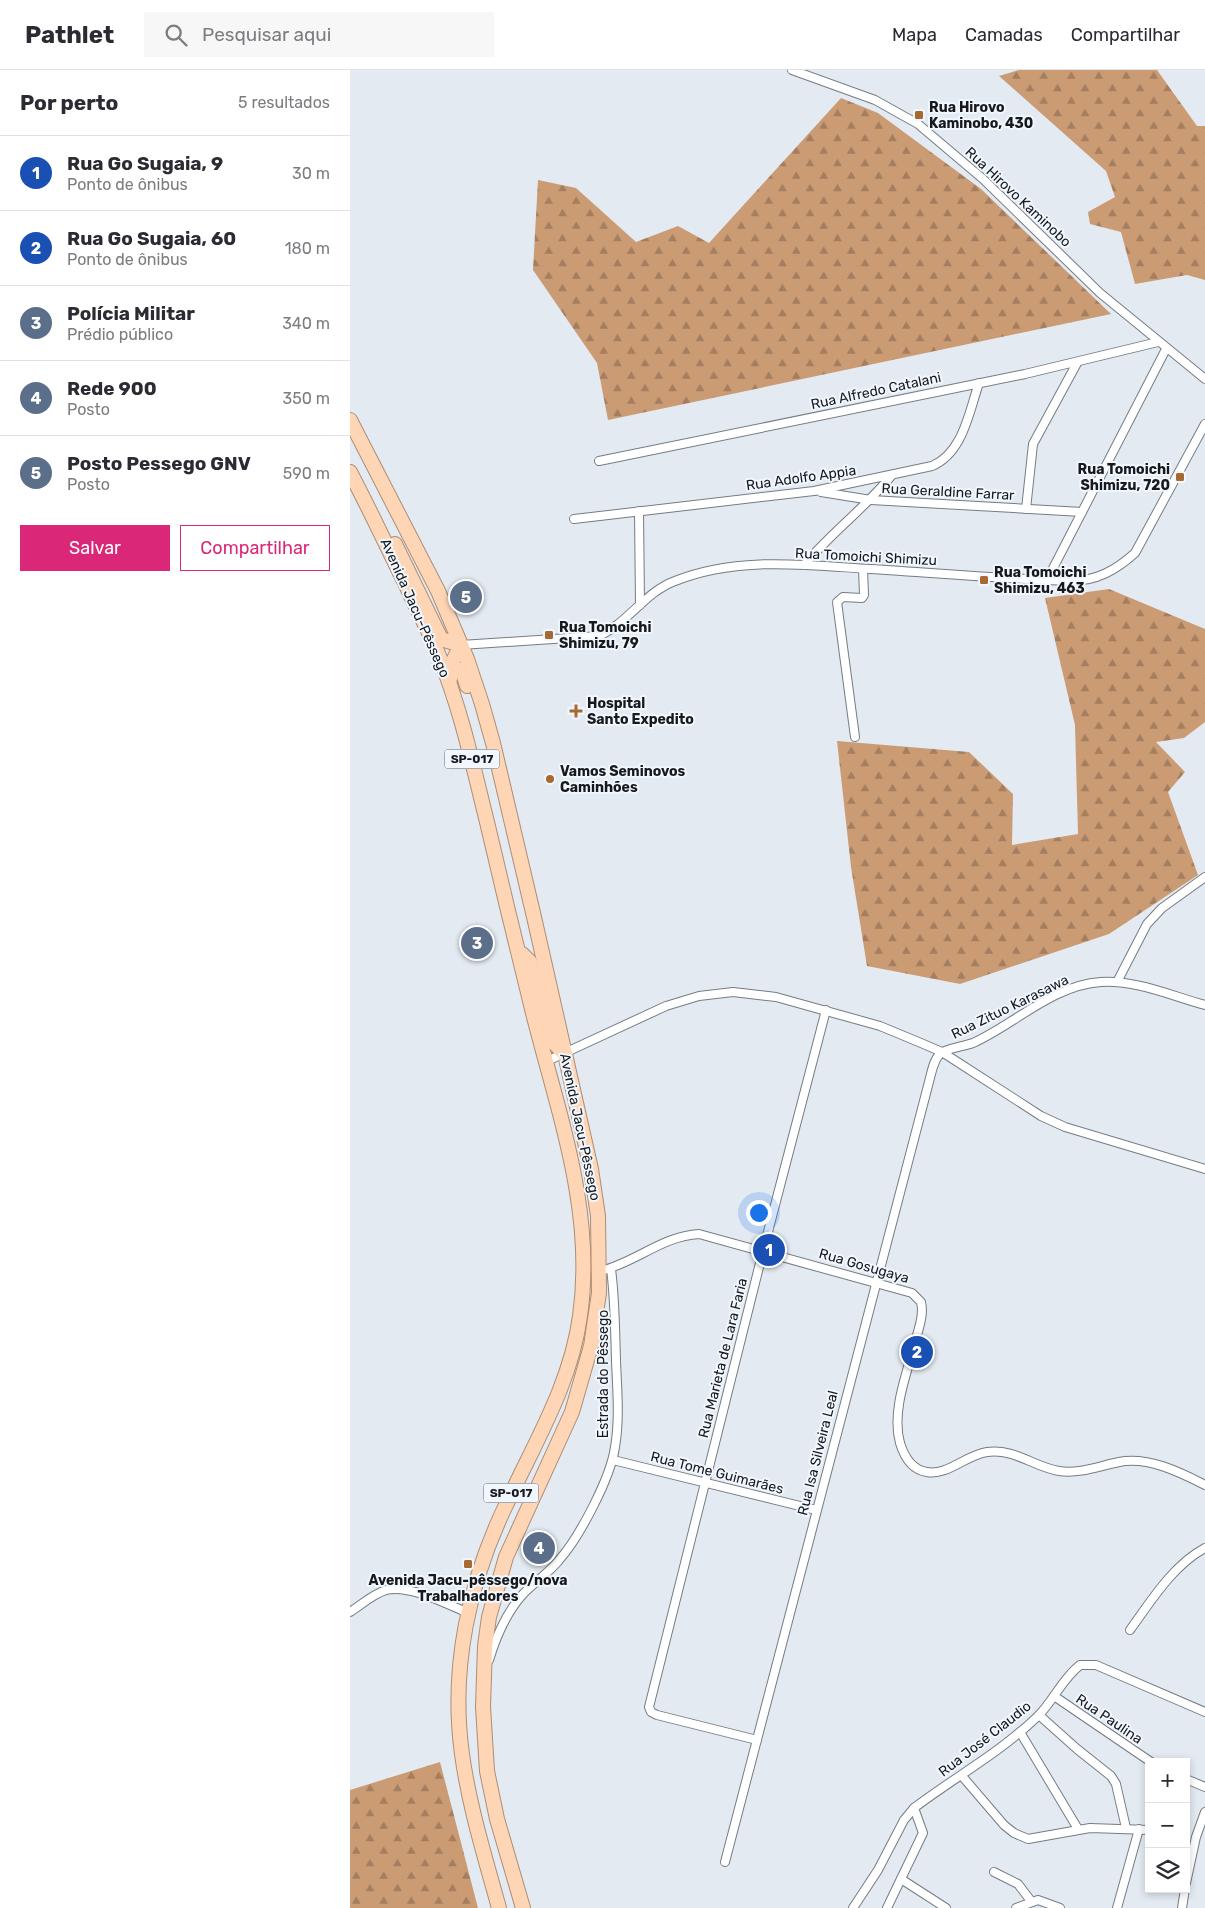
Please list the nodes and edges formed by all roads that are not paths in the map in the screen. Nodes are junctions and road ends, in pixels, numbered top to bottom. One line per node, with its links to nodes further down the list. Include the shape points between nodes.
1 (792, 70): 2 (street, Rua Hirovo Kaminobo, via 875,100 918,124 982,179 1100,293)
2 (1158, 342): 3 (street, Rua Hirovo Kaminobo); 4 (street, Rua Alfredo Catalani)
3 (1166, 349): 5 (street, Rua Hirovo Kaminobo); 17 (street)
4 (1077, 363): 6 (street, Rua Alfredo Catalani); 14 (street, via 1033,444)
5 (1205, 379)
6 (979, 382): 9 (street, Rua Alfredo Catalani); 11 (street, Rua Adolfo Appia, via 958,441 948,457 932,466)
7 (350, 420): 24 (highway, Avenida Jacu-Pêssego / SP-017)
8 (1205, 424): 22 (street, Rua Tomoichi Shimizu, via 1135,553 1099,577 1078,581)
9 (598, 461)
10 (350, 472): 16 (highway, Avenida Jacu-Pêssego / SP-017)
11 (892, 475): 12 (street, Rua Adolfo Appia); 13 (street)
12 (814, 491): 13 (street, Rua Geraldine Farrar); 15 (street, Rua Adolfo Appia)
13 (871, 500): 14 (street, Rua Geraldine Farrar); 20 (street)
14 (1026, 509): 17 (street, Rua Geraldine Farrar)
15 (639, 511): 18 (street, Rua Adolfo Appia); 23 (street)
16 (371, 512): 19 (highway, via 385,524); 26 (highway, Avenida Jacu-Pêssego / SP-017)
17 (1082, 512): 22 (street)
18 (574, 519)
19 (399, 550): 24 (highway, via 410,562 442,629 447,631); 25 (highway, via 441,639)
20 (804, 565): 21 (street, Rua Tomoichi Shimizu); 23 (street, Rua Tomoichi Shimizu, via 753,565 692,576 668,584)
21 (863, 569): 22 (street, Rua Tomoichi Shimizu); 27 (street, via 864,596 843,597 837,602)
22 (1047, 580)
23 (640, 605): 25 (street, Rua Tomoichi Shimizu, via 613,629 599,636)
24 (453, 623): 25 (highway, Avenida Jacu-Pêssego / SP-017)
25 (461, 645): 26 (highway, via 451,665); 28 (highway, Avenida Jacu-Pêssego / SP-017, via 482,704)
26 (450, 680): 28 (highway, via 457,669 463,672 489,760); 30 (highway, Avenida Jacu-Pêssego / SP-017)
27 (855, 737)
28 (500, 772): 35 (highway, Avenida Jacu-Pêssego / SP-017)
29 (1205, 878): 31 (street, via 1162,908 1147,924)
30 (518, 950): 35 (highway, via 530,962 551,1040); 36 (highway, Avenida Jacu-Pêssego / SP-017)
31 (1117, 982): 32 (street, Rua Zituo Karasawa); 34 (street, Rua Zituo Karasawa, via 1099,982 1058,995 974,1042)
32 (1205, 1005)
33 (826, 1010): 34 (street, via 880,1026); 35 (street, via 753,993 699,996 666,1006); 40 (street, Rua Marieta de Lara Faria)
34 (942, 1052): 39 (street, via 1041,1116 1092,1136); 42 (street, Rua Isa Silveira Leal, via 930,1078)
35 (565, 1054): 36 (street); 38 (highway, Avenida Jacu-Pêssego / SP-017)
36 (545, 1062): 37 (highway, Avenida Jacu-Pêssego / SP-017)
37 (551, 1083): 38 (highway, via 554,1070 562,1072 576,1129); 49 (highway, Avenida Jacu-Pêssego / SP-017, via 564,1125 580,1200 584,1275 580,1317 559,1392 489,1544)
38 (586, 1147): 41 (highway, Avenida Jacu-Pêssego / SP-017)
39 (1205, 1169)
40 (762, 1251): 41 (street, Rua Gosugaya, via 716,1237 688,1235 669,1239); 42 (street, Rua Gosugaya); 44 (street, Rua Marieta de Lara Faria)
41 (605, 1270): 43 (street, Estrada do Pêssego, via 614,1302 618,1408); 51 (highway, Avenida Jacu-Pêssego / SP-017, via 586,1368 568,1420 506,1557 489,1617)
42 (875, 1281): 45 (street, Rua Gosugaya, via 912,1293 921,1302 922,1317 898,1417 906,1458 918,1470 936,1473 977,1454 993,1451 1014,1454 1060,1471 1090,1470 1126,1461 1149,1462); 46 (street, Rua Isa Silveira Leal)
43 (612, 1460): 44 (street, Rua Tome Guimarães); 51 (street, Estrada do Pêssego, via 572,1543 560,1560 522,1595 509,1612)
44 (704, 1482): 46 (street, Rua Tome Guimarães); 56 (street, Rua Marieta de Lara Faria, via 649,1704 651,1712)
45 (1205, 1485)
46 (816, 1510): 56 (street, Rua Isa Silveira Leal)
47 (1205, 1548): 50 (street, via 1178,1568)
48 (350, 1612): 49 (street, via 394,1589 420,1594)
49 (468, 1613): 75 (highway, Avenida Jacu-Pêssego / SP-017, via 460,1679 462,1750)
50 (1130, 1630)
51 (482, 1680): 76 (highway, Avenida Jacu-Pêssego / SP-017, via 487,1771)
52 (1054, 1696): 53 (street, Rua José Claudio, via 1074,1670 1085,1664 1096,1665); 54 (street, Rua José Claudio); 57 (street, Rua Paulina)
53 (1205, 1712)
54 (1039, 1715): 55 (street, Rua José Claudio); 63 (street, via 1111,1776 1118,1789)
55 (1020, 1732): 58 (street, Rua José Claudio); 64 (street)
56 (757, 1740): 69 (street, Rua Isa Silveira Leal)
57 (1145, 1758)
58 (962, 1776): 61 (street, Rua José Claudio); 64 (street, via 995,1816 1021,1837 1035,1840)
59 (1190, 1781): 60 (street)
60 (1205, 1787)
61 (914, 1808): 72 (street, via 923,1833); 77 (street, Rua José Claudio)
62 (1205, 1812): 68 (street)
63 (1126, 1828): 64 (street); 65 (street)
64 (1078, 1829)
65 (1139, 1829): 66 (street); 82 (street)
66 (1145, 1830)
67 (1190, 1836): 68 (street)
68 (1196, 1837): 70 (street)
69 (725, 1862)
70 (1190, 1865)
71 (994, 1872): 74 (street, via 1018,1884)
72 (901, 1879): 78 (street); 79 (street)
73 (1184, 1893): 83 (street)
74 (1031, 1901): 80 (street); 81 (street)
75 (498, 1908)
76 (523, 1908)
77 (853, 1908)
78 (887, 1908)
79 (946, 1908)
80 (1016, 1908)
81 (1060, 1908)
82 (1118, 1908)
83 (1182, 1908)

